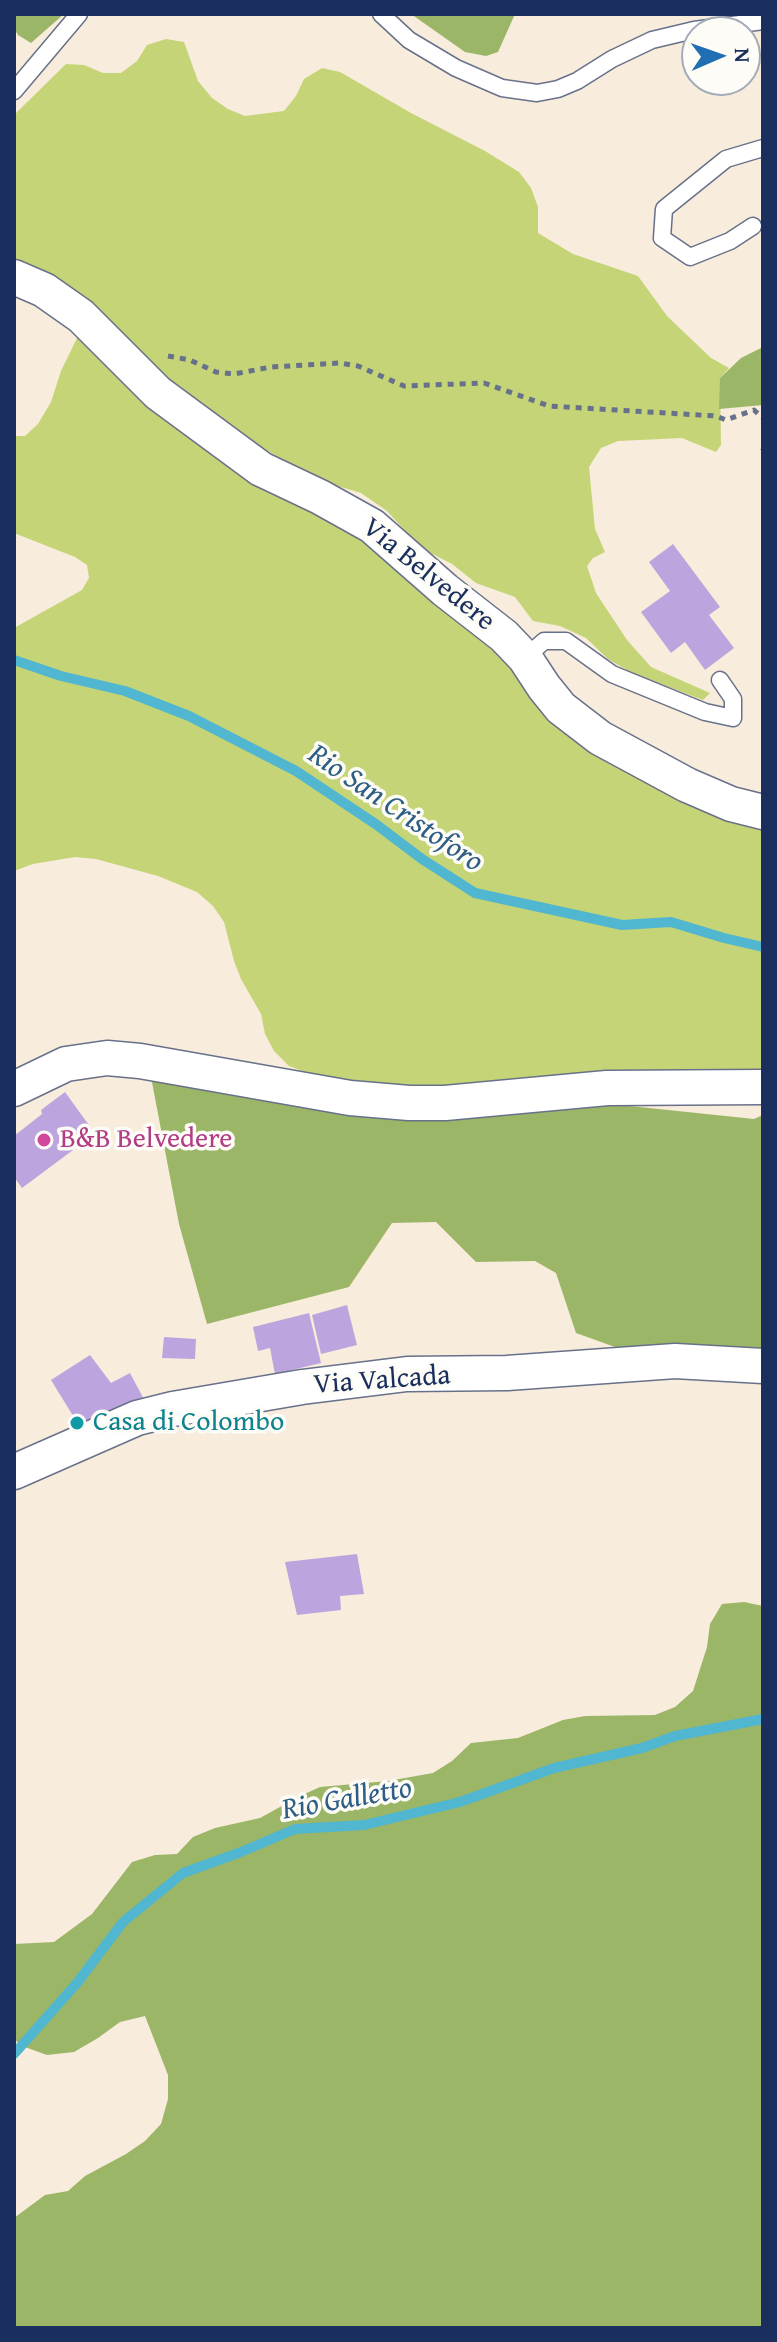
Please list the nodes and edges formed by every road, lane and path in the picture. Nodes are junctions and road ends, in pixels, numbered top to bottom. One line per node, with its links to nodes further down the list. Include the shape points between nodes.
1 (79, 14): 4 (lane)
2 (381, 14): 3 (lane, via 409,40 456,68 502,88 537,93 577,81 652,40)
3 (763, 21)
4 (14, 91)
5 (763, 148): 6 (lane, via 726,159 664,209 662,238 690,257)
6 (753, 226)
7 (14, 277): 8 (street, Via Belvedere, via 44,290)
8 (113, 346): 9 (path, via 145,348 234,374 340,363 404,386 484,383 549,406 726,420 754,410); 10 (street, Via Belvedere, via 158,393 261,469 372,526)
9 (763, 418)
10 (525, 658): 11 (lane, via 544,641 566,641 612,674 733,718 733,699); 12 (street, Via Belvedere, via 561,708 600,738 687,785)
11 (720, 680)
12 (763, 812)
13 (763, 1087): 14 (street, via 607,1088 409,1103 107,1058 66,1064)
14 (14, 1089)
15 (763, 1366): 16 (street, Via Valcada, via 675,1361 407,1374 302,1387 137,1418)
16 (14, 1472)

